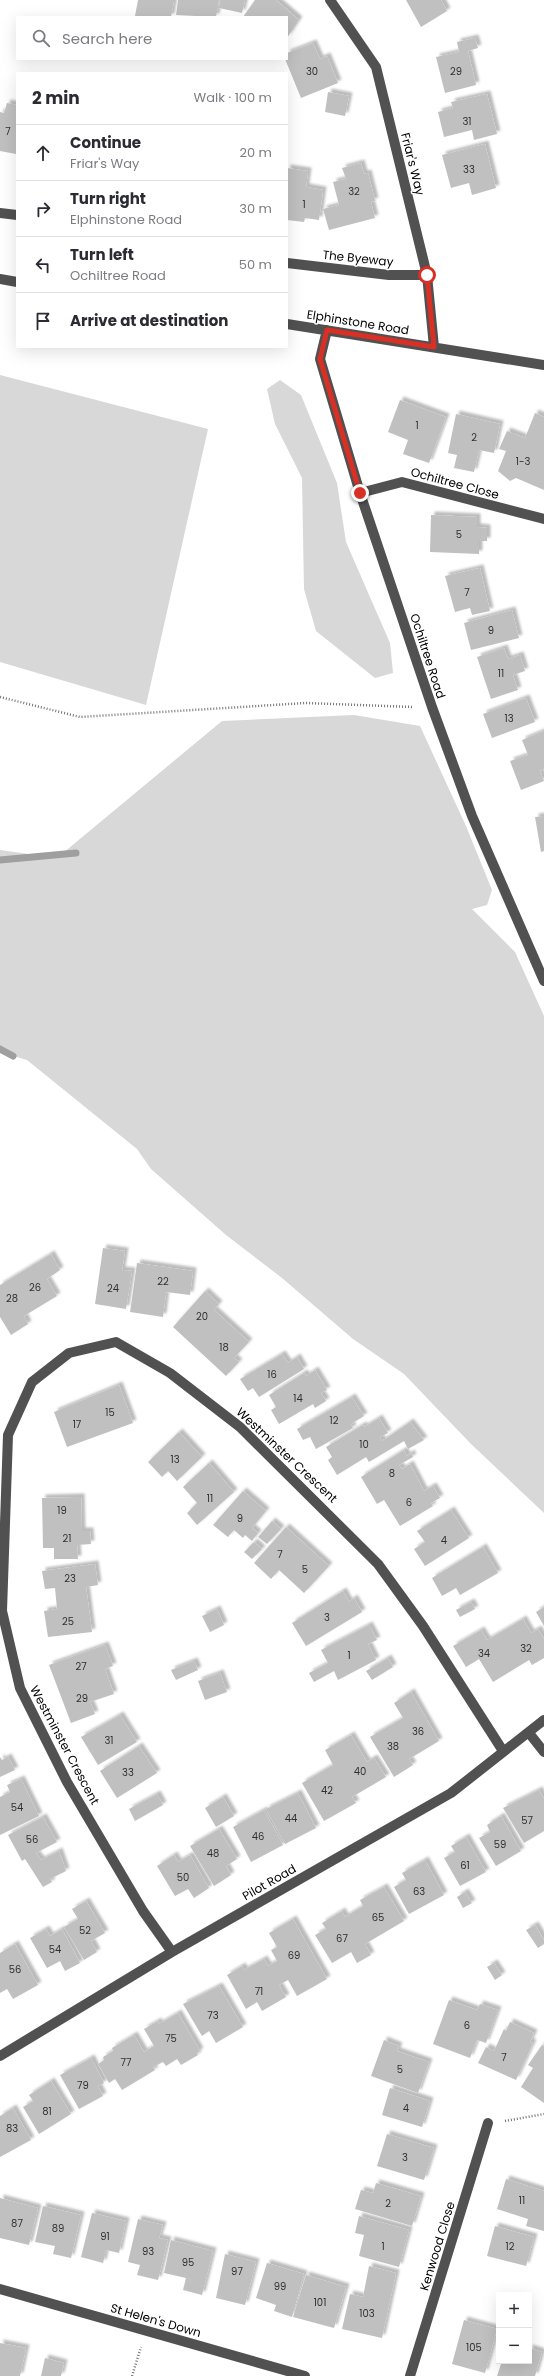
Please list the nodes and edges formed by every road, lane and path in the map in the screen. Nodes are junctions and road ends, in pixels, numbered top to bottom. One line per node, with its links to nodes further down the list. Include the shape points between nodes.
1 (330, 0): 5 (street, Friar's Way, via 376,67)
2 (0, 213): 3 (street)
3 (16, 215)
4 (288, 263): 5 (street, The Byeway, via 389,275)
5 (427, 275): 10 (street, Friar's Way)
6 (0, 279): 7 (street)
7 (16, 282)
8 (288, 324): 9 (street, Elphinstone Road)
9 (327, 330): 10 (street, Elphinstone Road); 12 (street, Ochiltree Road, via 320,359)
10 (434, 347): 11 (street, Elphinstone Road)
11 (544, 365)
12 (360, 493): 13 (street, Ochiltree Close, via 402,482); 15 (street, Ochiltree Road)
13 (544, 520)
14 (0, 697): 15 (path, via 80,718 306,703)
15 (432, 707): 16 (street, Ochiltree Road, via 472,816)
16 (544, 981)
17 (544, 1720): 18 (street, Pilot Road)
18 (528, 1733): 19 (street, Pilot Road); 20 (street)
19 (503, 1751): 21 (street, Pilot Road, via 451,1792); 21 (street, Westminster Crescent, via 424,1626 378,1564 240,1427 170,1373 116,1342 69,1352 32,1382 8,1434 2,1611 20,1688 67,1782 143,1911)
20 (544, 1752)
21 (172, 1952): 22 (street, Pilot Road)
22 (0, 2056)
23 (544, 2114): 24 (path)
24 (488, 2124): 29 (street, Kenwood Close)
25 (0, 2289): 26 (street, St Helen's Down)
26 (146, 2331): 27 (path); 28 (street, St Helen's Down)
27 (132, 2376)
28 (305, 2376)
29 (410, 2376)

